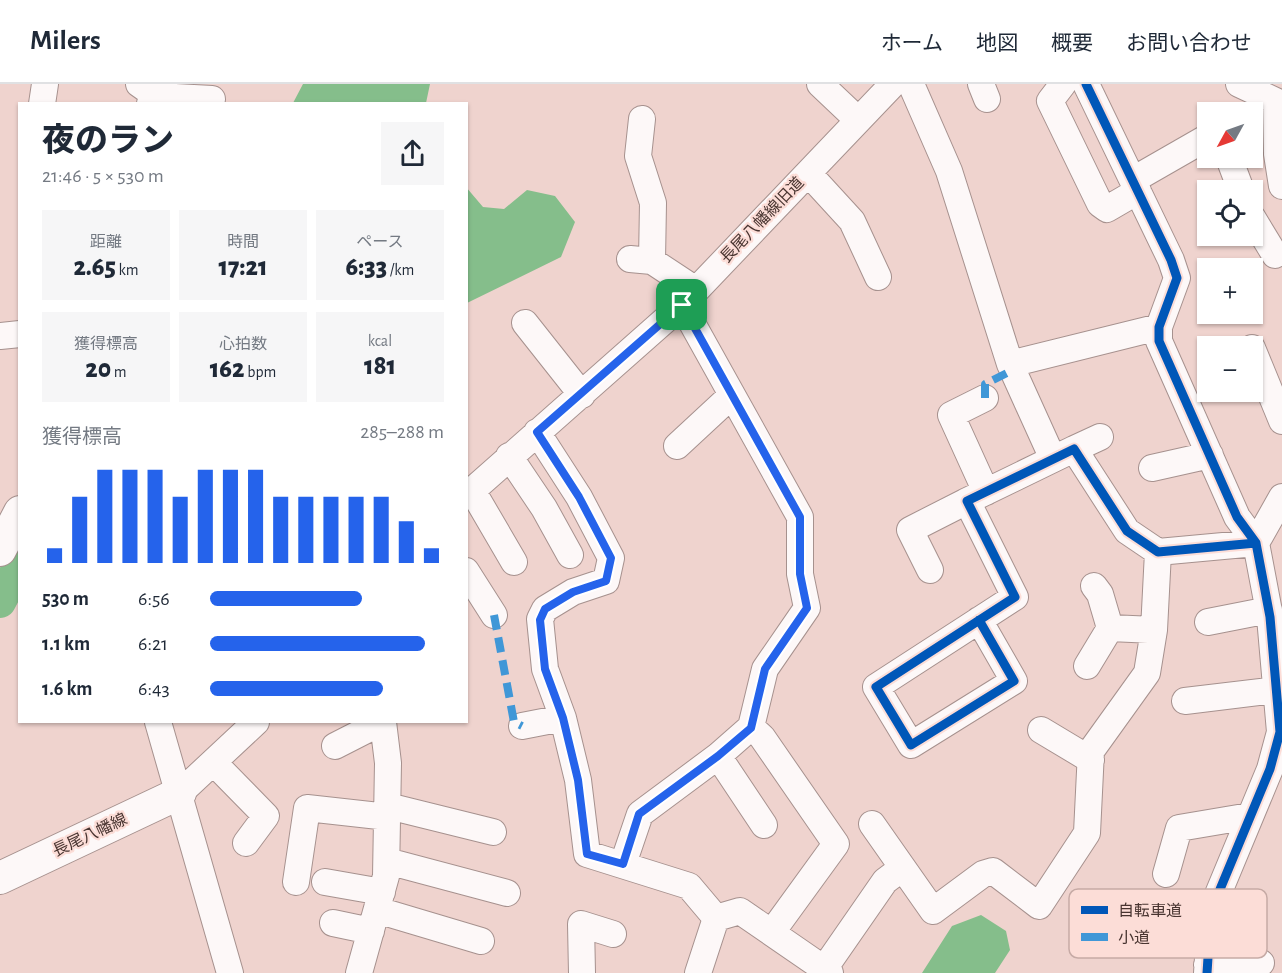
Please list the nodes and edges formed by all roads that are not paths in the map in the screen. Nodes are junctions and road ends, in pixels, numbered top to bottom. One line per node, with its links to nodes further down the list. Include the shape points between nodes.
1 (45, 84): 10 (street)
2 (820, 84): 13 (street)
3 (893, 84): 13 (street, 長尾八幡線旧道)
4 (911, 84): 26 (street, via 949,171)
5 (1063, 84): 16 (street, via 1050,101 1100,204 1107,209)
6 (1086, 84): 16 (street)
7 (1239, 84): 11 (street)
8 (156, 93): 9 (street)
9 (214, 96)
10 (42, 102)
11 (1269, 105): 17 (street)
12 (642, 119): 21 (street, via 638,156 653,203 641,260)
13 (858, 120): 15 (street, 長尾八幡線旧道)
14 (1197, 144): 16 (street)
15 (808, 173): 20 (street, via 852,221); 21 (street, 長尾八幡線旧道)
16 (1135, 185): 23 (street, via 1177,278)
17 (1282, 186)
18 (1263, 235): 19 (street)
19 (1275, 255)
20 (878, 277)
21 (689, 298): 28 (street, 長尾八幡線旧道); 29 (street)
22 (525, 322): 28 (street)
23 (1159, 327): 26 (street); 36 (street, via 1159,341)
24 (18, 334): 25 (street)
25 (0, 336)
26 (1010, 364): 35 (street)
27 (1263, 374): 31 (street)
28 (582, 395): 32 (street, 長尾八幡線旧道)
29 (732, 395): 34 (street); 66 (street, via 800,517 800,574 807,608 765,669)
30 (985, 398): 40 (street, via 951,415)
31 (1282, 421)
32 (537, 432): 37 (street, 長尾八幡線旧道); 60 (street, via 579,497 611,558 606,581 573,592 545,609 540,620 545,669)
33 (1100, 437): 35 (street)
34 (677, 446)
35 (1064, 454): 40 (street); 45 (street, via 1127,531)
36 (1210, 455): 38 (street); 43 (street, via 1237,517)
37 (509, 456): 39 (street, 長尾八幡線旧道); 46 (street)
38 (1152, 468)
39 (469, 493): 47 (street)
40 (976, 497): 48 (street, via 910,530); 53 (street, via 1015,597)
41 (1282, 497): 43 (street)
42 (18, 516): 44 (main road)
43 (1256, 543): 45 (street); 51 (street)
44 (0, 550)
45 (1158, 552): 56 (street)
46 (570, 555)
47 (514, 562)
48 (930, 570)
49 (468, 574): 52 (street)
50 (1094, 586): 55 (street)
51 (1269, 610): 54 (street); 58 (street)
52 (494, 615)
53 (979, 620): 53 (street, via 876,687 910,745 1014,681)
54 (1208, 622)
55 (1110, 628): 56 (street); 57 (street)
56 (1154, 630): 70 (street, via 1147,674 1091,751)
57 (1087, 666)
58 (1276, 690): 59 (street); 74 (street, via 1280,732 1270,769)
59 (1185, 701)
60 (563, 718): 65 (street); 80 (street, via 578,780 587,854)
61 (158, 723): 72 (street)
62 (255, 723): 71 (street)
63 (381, 723): 68 (street)
64 (383, 723): 73 (street)
65 (522, 726)
66 (751, 728): 69 (street); 91 (street, via 762,737 836,844)
67 (1041, 730): 70 (street)
68 (335, 746)
69 (725, 750): 76 (street); 80 (street, via 639,814)
70 (1091, 760): 81 (street, via 1087,833 1039,906 993,871 983,874 933,911)
71 (214, 763): 72 (street); 78 (street, via 266,816)
72 (180, 793): 83 (main road, 長尾八幡線); 97 (street)
73 (388, 812): 77 (street); 79 (street); 84 (street, via 308,808)
74 (1250, 816): 82 (street, via 1179,828); 86 (street)
75 (872, 824): 81 (street)
76 (764, 825)
77 (493, 832)
78 (246, 843)
79 (387, 861): 87 (street); 88 (street)
80 (623, 864): 89 (street, via 689,886)
81 (902, 869): 96 (street, via 885,881)
82 (1166, 874)
83 (0, 878)
84 (296, 882)
85 (325, 882): 88 (street)
86 (1220, 889)
87 (507, 893)
88 (376, 911): 90 (street); 93 (street); 98 (street)
89 (716, 918): 91 (street, via 740,911); 100 (street)
90 (333, 923)
91 (772, 932): 96 (street)
92 (613, 934): 99 (street, via 581,924)
93 (481, 941)
94 (1261, 963): 95 (street)
95 (1207, 969)
96 (827, 971)
97 (230, 973)
98 (359, 973)
99 (582, 973)
100 (698, 973)

